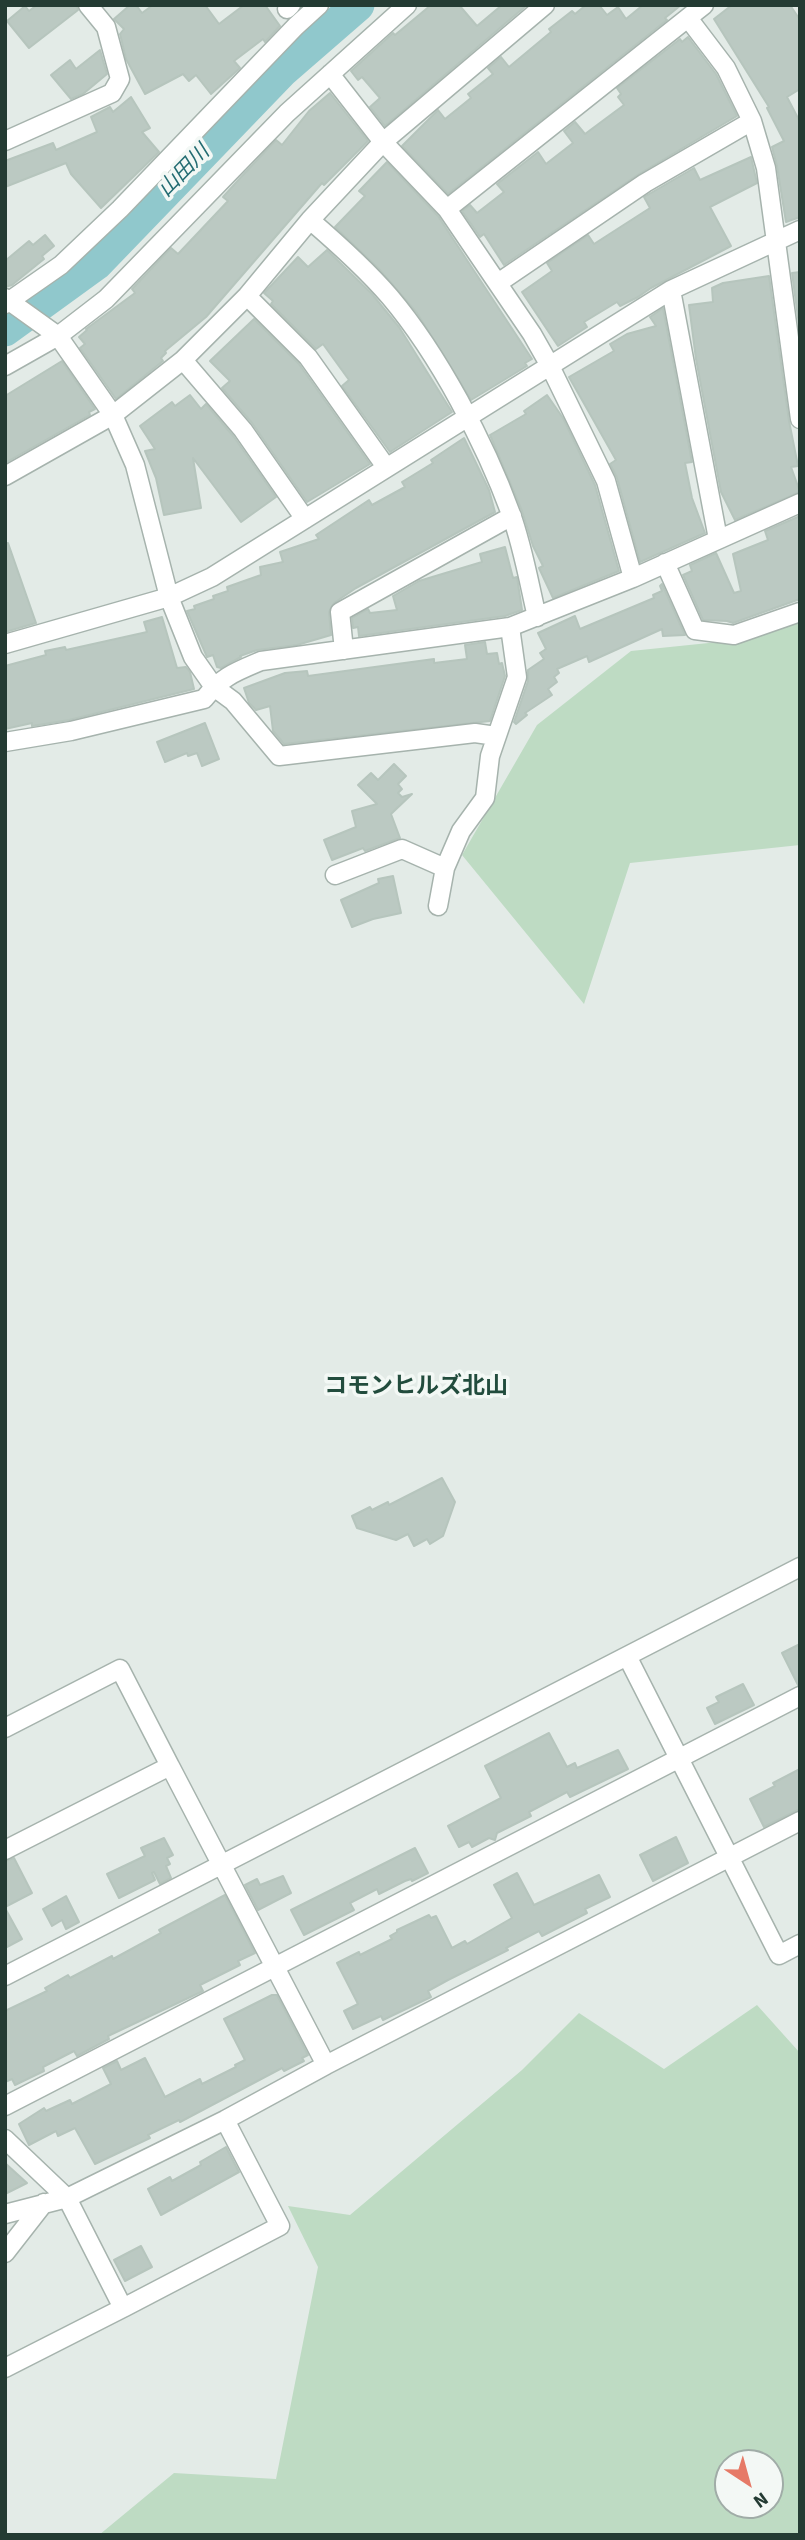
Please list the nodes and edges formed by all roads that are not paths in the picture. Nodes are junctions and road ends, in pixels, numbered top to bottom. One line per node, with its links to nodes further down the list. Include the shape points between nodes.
1 (88, 5): 9 (street, via 106,27 120,79 112,93)
2 (319, 5): 18 (street, via 71,256)
3 (407, 5): 7 (street)
4 (545, 5): 10 (street)
5 (704, 5): 6 (street)
6 (688, 18): 8 (street, via 726,68); 11 (street)
7 (330, 74): 10 (street); 19 (street, via 114,291)
8 (752, 121): 14 (street, via 766,168); 15 (street, via 645,183)
9 (5, 141)
10 (383, 142): 11 (street); 12 (street)
11 (447, 209): 15 (street)
12 (310, 220): 17 (street); 24 (street, via 352,256 391,299)
13 (800, 230): 14 (street)
14 (775, 240): 16 (street); 25 (street)
15 (498, 283): 21 (street)
16 (671, 289): 21 (street); 31 (street)
17 (247, 296): 20 (street); 26 (street, via 308,357)
18 (9, 303): 19 (street)
19 (53, 331): 22 (street); 23 (street)
20 (183, 360): 23 (street); 30 (street, via 243,430)
21 (549, 364): 24 (street); 33 (street, via 606,481)
22 (5, 366)
23 (113, 415): 27 (street); 34 (street, via 135,465)
24 (468, 416): 26 (street); 29 (street)
25 (800, 419)
26 (386, 467): 30 (street)
27 (5, 476)
28 (800, 503): 31 (street)
29 (512, 516): 36 (street); 39 (street, via 340,612)
30 (305, 519): 34 (street, via 212,577)
31 (718, 539): 32 (street)
32 (665, 563): 33 (street); 35 (street, via 695,630 734,635)
33 (633, 578): 36 (street)
34 (169, 597): 38 (street); 40 (street, via 193,657)
35 (800, 612)
36 (537, 617): 37 (street)
37 (510, 627): 39 (street); 41 (street, via 517,677)
38 (5, 644)
39 (344, 650): 40 (street, via 261,662 228,674)
40 (214, 687): 41 (street, via 233,701 279,756 475,733); 42 (street, via 204,699)
41 (496, 736): 43 (street, via 485,798 461,831)
42 (5, 742)
43 (444, 868): 44 (street, via 402,849); 45 (street)
44 (335, 875)
45 (438, 906)
46 (800, 1567): 47 (street)
47 (627, 1656): 50 (street); 55 (street)
48 (800, 1696): 50 (street)
49 (5, 1728): 51 (street, via 120,1669)
50 (678, 1758): 54 (street); 57 (street)
51 (170, 1766): 53 (street); 55 (street)
52 (800, 1821): 54 (street)
53 (5, 1850)
54 (728, 1858): 56 (street, via 779,1955); 59 (street)
55 (221, 1864): 57 (street); 58 (street)
56 (800, 1944)
57 (275, 1967): 59 (street); 60 (street)
58 (5, 1976)
59 (326, 2065): 61 (street)
60 (5, 2106)
61 (225, 2120): 63 (street); 67 (street, via 280,2226)
62 (5, 2139): 63 (street)
63 (66, 2198): 64 (street); 67 (street)
64 (44, 2203): 65 (street); 66 (street)
65 (5, 2214)
66 (5, 2253)
67 (123, 2308): 68 (street)
68 (5, 2368)

